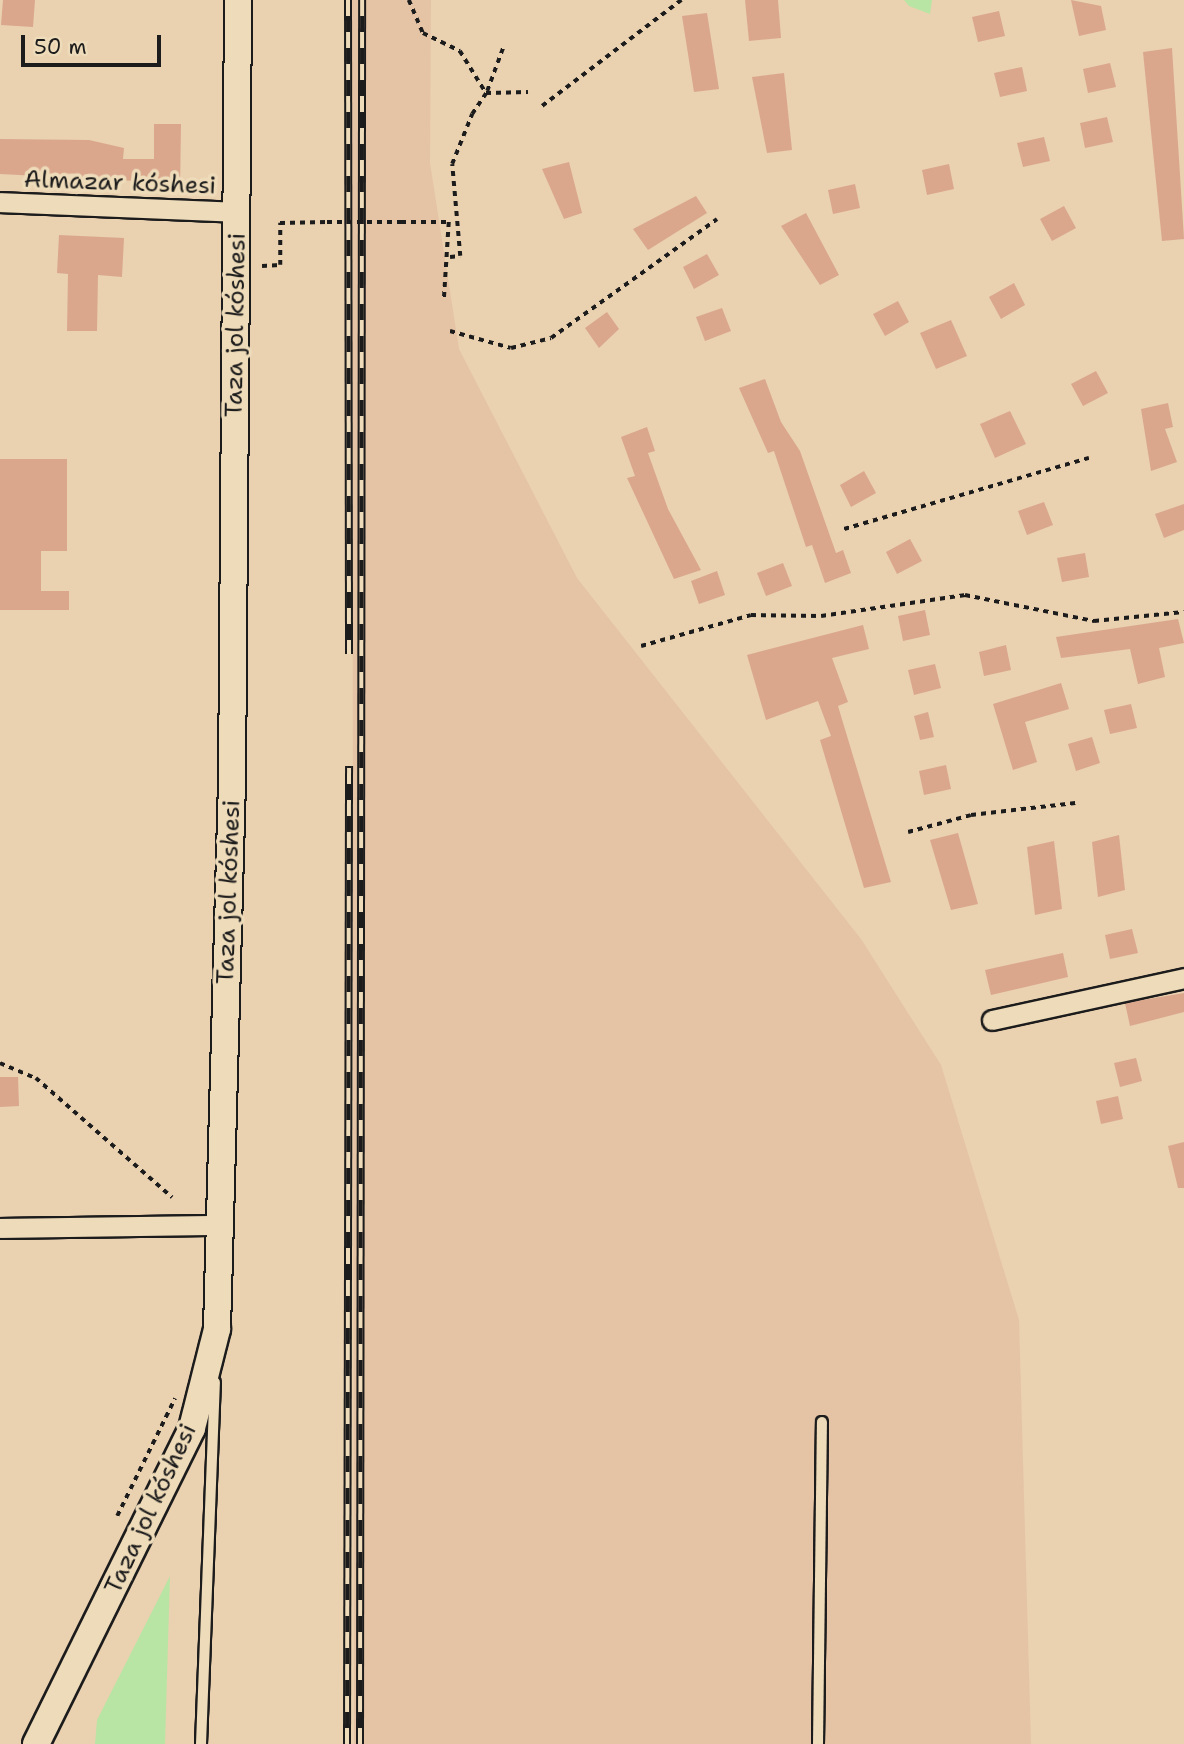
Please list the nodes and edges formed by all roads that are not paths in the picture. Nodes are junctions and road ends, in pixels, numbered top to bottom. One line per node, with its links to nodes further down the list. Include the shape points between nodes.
1 (238, 0): 3 (main road, Taza jol kóshesi)
2 (0, 202): 3 (street, Almazar kóshesi)
3 (237, 212): 6 (main road, Taza jol kóshesi, via 232,782)
4 (1184, 978): 5 (street)
5 (992, 1020)
6 (218, 1225): 7 (street); 8 (main road, Taza jol kóshesi)
7 (0, 1228)
8 (216, 1329): 10 (main road, Taza jol kóshesi, via 192,1428); 11 (lane)
9 (822, 1422): 12 (lane)
10 (36, 1744)
11 (201, 1744)
12 (818, 1744)

